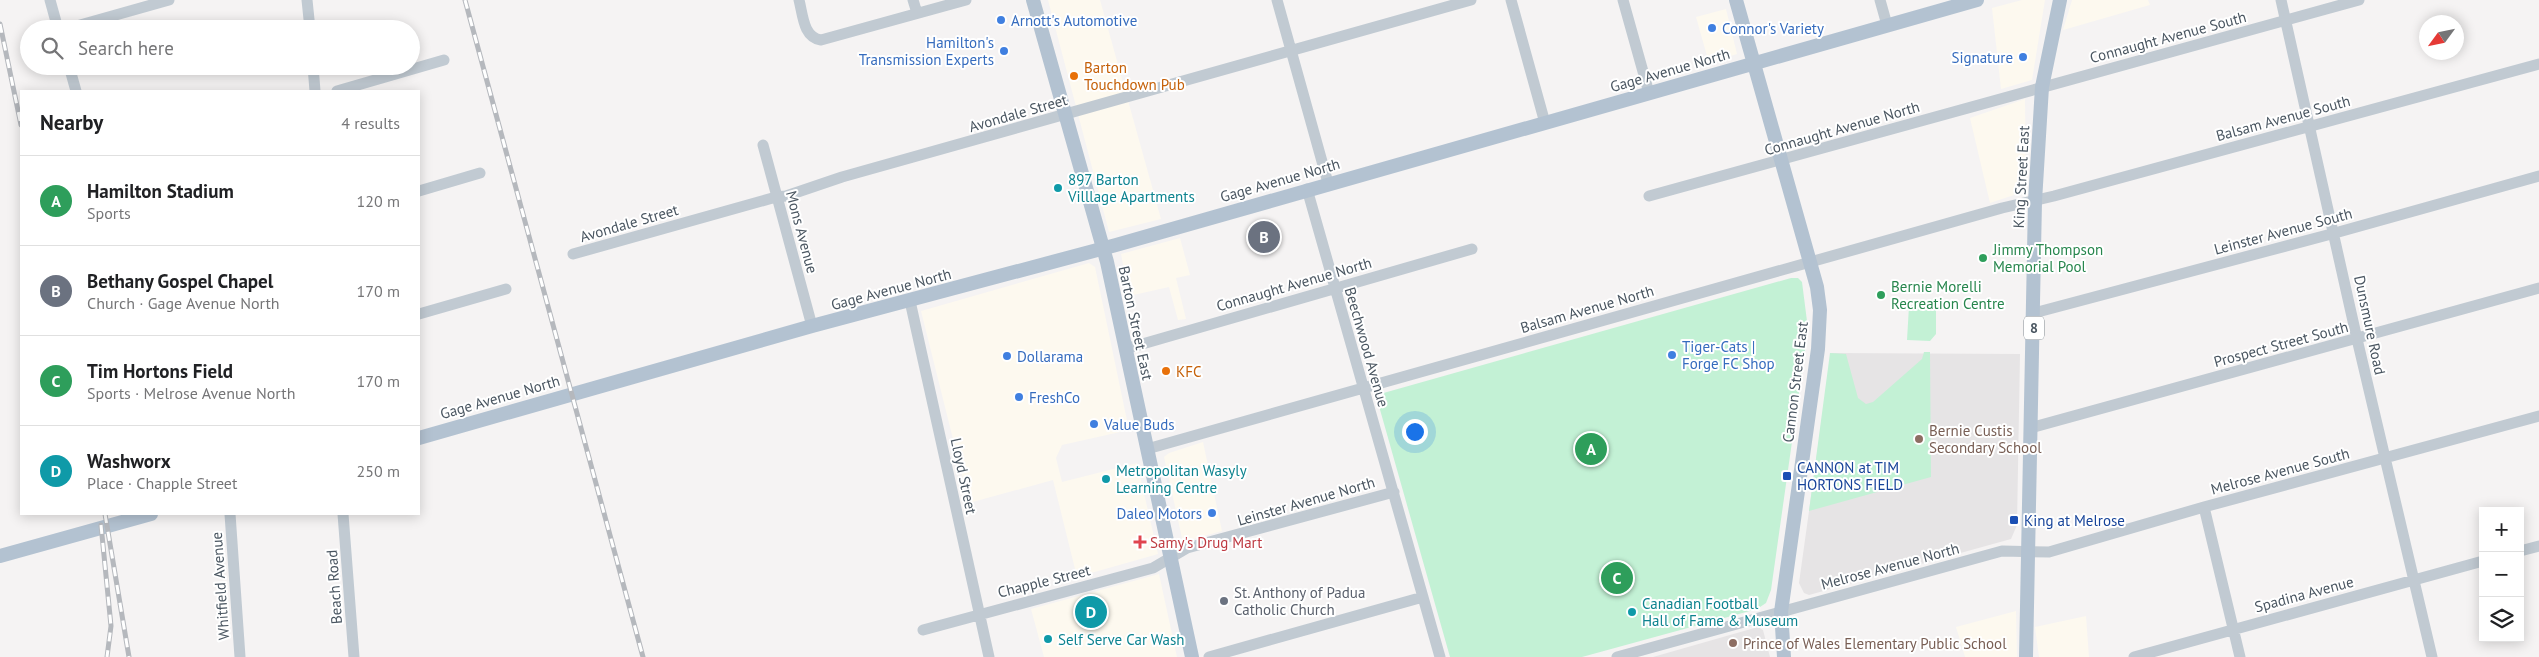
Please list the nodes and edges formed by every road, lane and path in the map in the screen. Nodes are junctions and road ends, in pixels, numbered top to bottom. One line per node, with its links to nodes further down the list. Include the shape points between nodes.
1 (50, 0): 19 (street)
2 (169, 0): 20 (street)
3 (307, 0): 21 (street)
4 (799, 0): 18 (street, via 807,32 812,37 825,40)
5 (913, 0): 18 (street)
6 (966, 0): 18 (street)
7 (1034, 0): 37 (main road, Barton Street East)
8 (1277, 0): 24 (street)
9 (1471, 0): 24 (street, Avondale Street)
10 (1512, 0): 38 (street)
11 (1624, 0): 36 (street)
12 (1736, 0): 26 (main road, Cannon Street East)
13 (1880, 0): 23 (street)
14 (1977, 0): 23 (main road, Gage Avenue North)
15 (2060, 0): 32 (main road, King Street East / 8)
16 (2281, 0): 22 (street, Dunsmure Road)
17 (2359, 0): 22 (street, Connaught Avenue South)
18 (917, 13)
19 (56, 20)
20 (98, 20)
21 (309, 20)
22 (2287, 20): 32 (street, Connaught Avenue South); 39 (street, Dunsmure Road)
23 (1888, 26): 26 (main road, Gage Avenue North)
24 (1291, 50): 37 (street, Avondale Street); 44 (street)
25 (444, 60): 28 (street)
26 (1754, 64): 36 (main road, Gage Avenue North); 41 (main road, Cannon Street East)
27 (2539, 64): 39 (street, Balsam Avenue South)
28 (420, 67)
29 (72, 75): 33 (street)
30 (313, 75): 34 (street)
31 (392, 75): 35 (street)
32 (2042, 86): 41 (street, Connaught Avenue North); 49 (main road, King Street East / 8)
33 (76, 90)
34 (314, 90)
35 (340, 90)
36 (1649, 93): 38 (main road, Gage Avenue North)
37 (1065, 115): 48 (street, Avondale Street); 51 (main road, Barton Street East)
38 (1545, 123): 44 (main road, Gage Avenue North)
39 (2310, 127): 49 (street, Balsam Avenue South); 50 (street, Dunsmure Road)
40 (762, 145): 48 (street, Mons Avenue)
41 (1782, 161): 47 (street, Connaught Avenue North); 54 (main road, Cannon Street East)
42 (480, 173): 46 (street)
43 (2539, 176): 50 (street, Leinster Avenue South)
44 (1328, 183): 45 (main road, Gage Avenue North)
45 (1307, 189): 51 (main road, Gage Avenue North); 57 (street, Beechwood Avenue)
46 (420, 191)
47 (1649, 196)
48 (776, 197): 53 (street, Avondale Street); 61 (street, Mons Avenue)
49 (2035, 201): 54 (street, Balsam Avenue North); 59 (main road, King Street East / 8)
50 (2335, 233): 59 (street, Leinster Avenue South); 62 (street, Dunsmure Road)
51 (1103, 247): 58 (main road, Gage Avenue North); 63 (main road, Barton Street East)
52 (1472, 249): 57 (street, Connaught Avenue North)
53 (573, 254)
54 (1811, 262): 64 (street, Balsam Avenue North); 83 (main road, Cannon Street East, via 1820,310 1818,349)
55 (2539, 288): 62 (street, Prospect Street South)
56 (506, 289): 60 (street)
57 (1335, 289): 63 (street, Connaught Avenue North); 64 (street, Beechwood Avenue)
58 (910, 301): 61 (main road, Gage Avenue North); 84 (street, Lloyd Street)
59 (2034, 313): 66 (main road, King Street East / 8)
60 (420, 314)
61 (812, 326): 67 (main road, Gage Avenue North)
62 (2357, 339): 66 (street, Prospect Street South); 69 (street, Dunsmure Road)
63 (1125, 349): 68 (main road, Barton Street East)
64 (1364, 388): 68 (street, Balsam Avenue North); 70 (street, Beechwood Avenue)
65 (2539, 416): 69 (street, Melrose Avenue South)
66 (2030, 428): 77 (main road, King Street East / 8)
67 (420, 438)
68 (1147, 449): 79 (main road, Barton Street East)
69 (2386, 459): 71 (street, Melrose Avenue South); 81 (street, Dunsmure Road)
70 (1394, 492): 79 (street, Leinster Avenue North, via 1187,548); 82 (street, Beechwood Avenue)
71 (2204, 507): 77 (street, Melrose Avenue South, via 2049,552); 86 (street)
72 (147, 515): 78 (main road)
73 (230, 515): 87 (street, Whitfield Avenue)
74 (344, 515): 88 (street, Beach Road)
75 (2539, 546): 76 (street)
76 (2524, 550)
77 (2028, 553): 83 (street, Melrose Avenue North, via 2002,551); 95 (main road, King Street East / 8)
78 (0, 556)
79 (1171, 558): 84 (street, Chapple Street, via 1153,568); 90 (main road, Barton Street East)
80 (2479, 562): 81 (street, Spadina Avenue)
81 (2414, 580): 86 (street, Spadina Avenue); 98 (street, Dunsmure Road)
82 (1423, 597): 91 (street); 92 (street, Beechwood Avenue)
83 (1781, 612): 93 (street, Melrose Avenue North); 94 (main road, Cannon Street East)
84 (979, 613): 85 (street, Chapple Street); 89 (street, Lloyd Street)
85 (924, 630)
86 (2233, 630): 96 (street, Spadina Avenue); 97 (street)
87 (240, 657)
88 (354, 657)
89 (989, 657)
90 (1192, 657)
91 (1209, 657)
92 (1440, 657)
93 (1617, 657)
94 (1784, 657)
95 (2026, 657)
96 (2134, 657)
97 (2240, 657)
98 (2432, 657)

